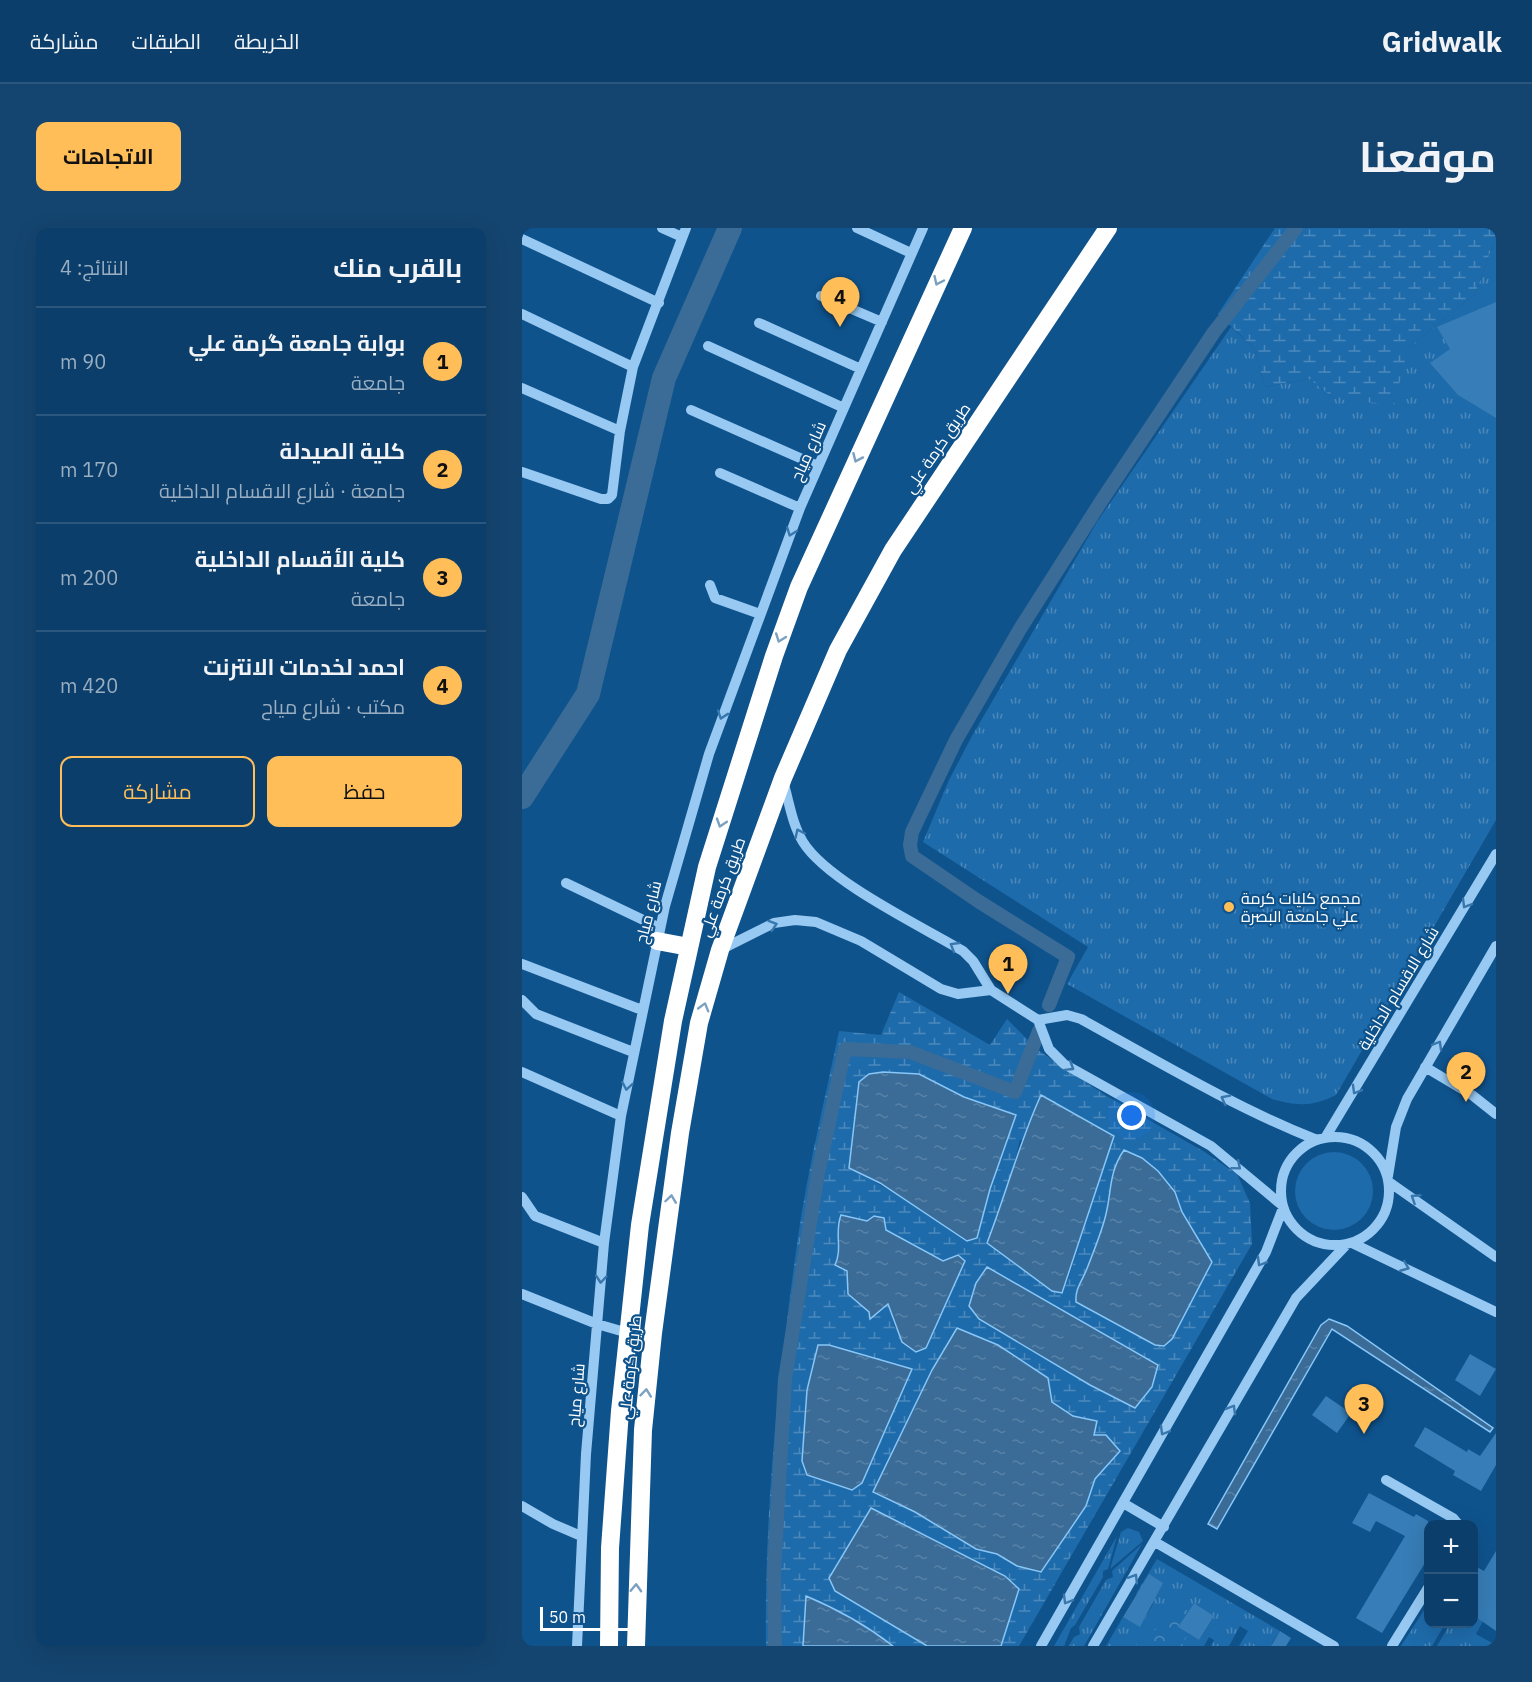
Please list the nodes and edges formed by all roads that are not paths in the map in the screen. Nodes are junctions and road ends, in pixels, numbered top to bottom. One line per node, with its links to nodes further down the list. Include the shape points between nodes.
1 (662, 228): 6 (street)
2 (857, 228): 8 (street)
3 (923, 228): 8 (street, شارع مياح)
4 (963, 228): 32 (highway, طريق كرمة علي, one-way to 32, via 799,587 707,867)
5 (1108, 228): 27 (highway, طريق كرمة علي, via 893,550 838,650)
6 (684, 232): 10 (street)
7 (522, 239): 10 (street)
8 (911, 253): 12 (street, شارع مياح)
9 (821, 296): 12 (street)
10 (659, 303): 15 (street)
11 (522, 314): 15 (street)
12 (882, 322): 16 (street, شارع مياح)
13 (759, 323): 16 (street)
14 (708, 346): 18 (street)
15 (633, 367): 20 (street)
16 (861, 369): 18 (street, شارع مياح)
17 (522, 388): 20 (street)
18 (844, 408): 21 (street, شارع مياح)
19 (691, 410): 21 (street)
20 (620, 431): 22 (street, via 612,495 608,499)
21 (819, 466): 24 (street, شارع مياح)
22 (522, 472)
23 (720, 473): 24 (street)
24 (800, 508): 26 (street, شارع مياح, one-way to 26)
25 (710, 585): 26 (street, via 715,598)
26 (760, 614): 30 (street, شارع مياح, one-way to 30, via 708,754)
27 (783, 778): 33 (highway, طريق كرمة علي); 35 (street, one-way to 27, via 963,951 843,880 814,857 795,825)
28 (1496, 854): 44 (street, شارع الاقسام الداخلية, one-way to 44)
29 (566, 884): 30 (street)
30 (658, 934): 32 (highway); 37 (street, شارع مياح)
31 (1496, 946): 40 (street, one-way to 31)
32 (689, 947): 54 (highway, طريق كرمة علي, via 640,1225)
33 (720, 950): 35 (street, one-way to 35, via 774,923 816,922 861,941 941,989 958,994); 65 (highway, طريق كرمة علي, one-way to 33, via 643,1430 653,1333 680,1133 696,1045)
34 (522, 964): 37 (street)
35 (991, 990): 38 (street)
36 (522, 1000): 39 (street, via 536,1014)
37 (642, 1010): 39 (street, شارع مياح)
38 (1038, 1020): 44 (street, one-way to 38, via 1263,1118 1081,1019 1067,1015); 47 (street, one-way to 47, via 1049,1049 1064,1064 1211,1146)
39 (633, 1052): 43 (street, شارع مياح, one-way to 43)
40 (1425, 1067): 42 (street); 45 (street, via 1401,1113)
41 (522, 1071): 43 (street)
42 (1496, 1114)
43 (621, 1116): 48 (street, شارع مياح)
44 (1321, 1139): 45 (street, via 1341,1137 1357,1141 1381,1161); 47 (street, via 1297,1154 1283,1174)
45 (1388, 1179): 49 (street, via 1390,1198 1386,1213 1378,1226); 50 (street, one-way to 45)
46 (522, 1197): 48 (street, via 535,1216)
47 (1283, 1207): 49 (street, via 1293,1226 1304,1236 1332,1246); 56 (street, one-way to 56, via 1266,1252)
48 (604, 1243): 53 (street, شارع مياح, one-way to 53)
49 (1349, 1244): 52 (street, one-way to 52); 59 (street, one-way to 49, via 1296,1298)
50 (1496, 1257)
51 (522, 1294): 53 (street)
52 (1496, 1312)
53 (597, 1324): 54 (street); 60 (street, شارع مياح)
54 (628, 1333): 64 (highway, طريق كرمة علي, via 610,1548)
55 (1386, 1480): 58 (street)
56 (1123, 1503): 59 (street); 66 (street, one-way to 66)
57 (522, 1506): 60 (street)
58 (1455, 1520)
59 (1164, 1527): 61 (street)
60 (581, 1536): 63 (street, شارع مياح)
61 (1155, 1542): 67 (street, one-way to 61); 68 (street)
62 (1424, 1594): 69 (street)
63 (577, 1646)
64 (609, 1646)
65 (636, 1646)
66 (1041, 1646)
67 (1093, 1646)
68 (1334, 1646)
69 (1392, 1646)

